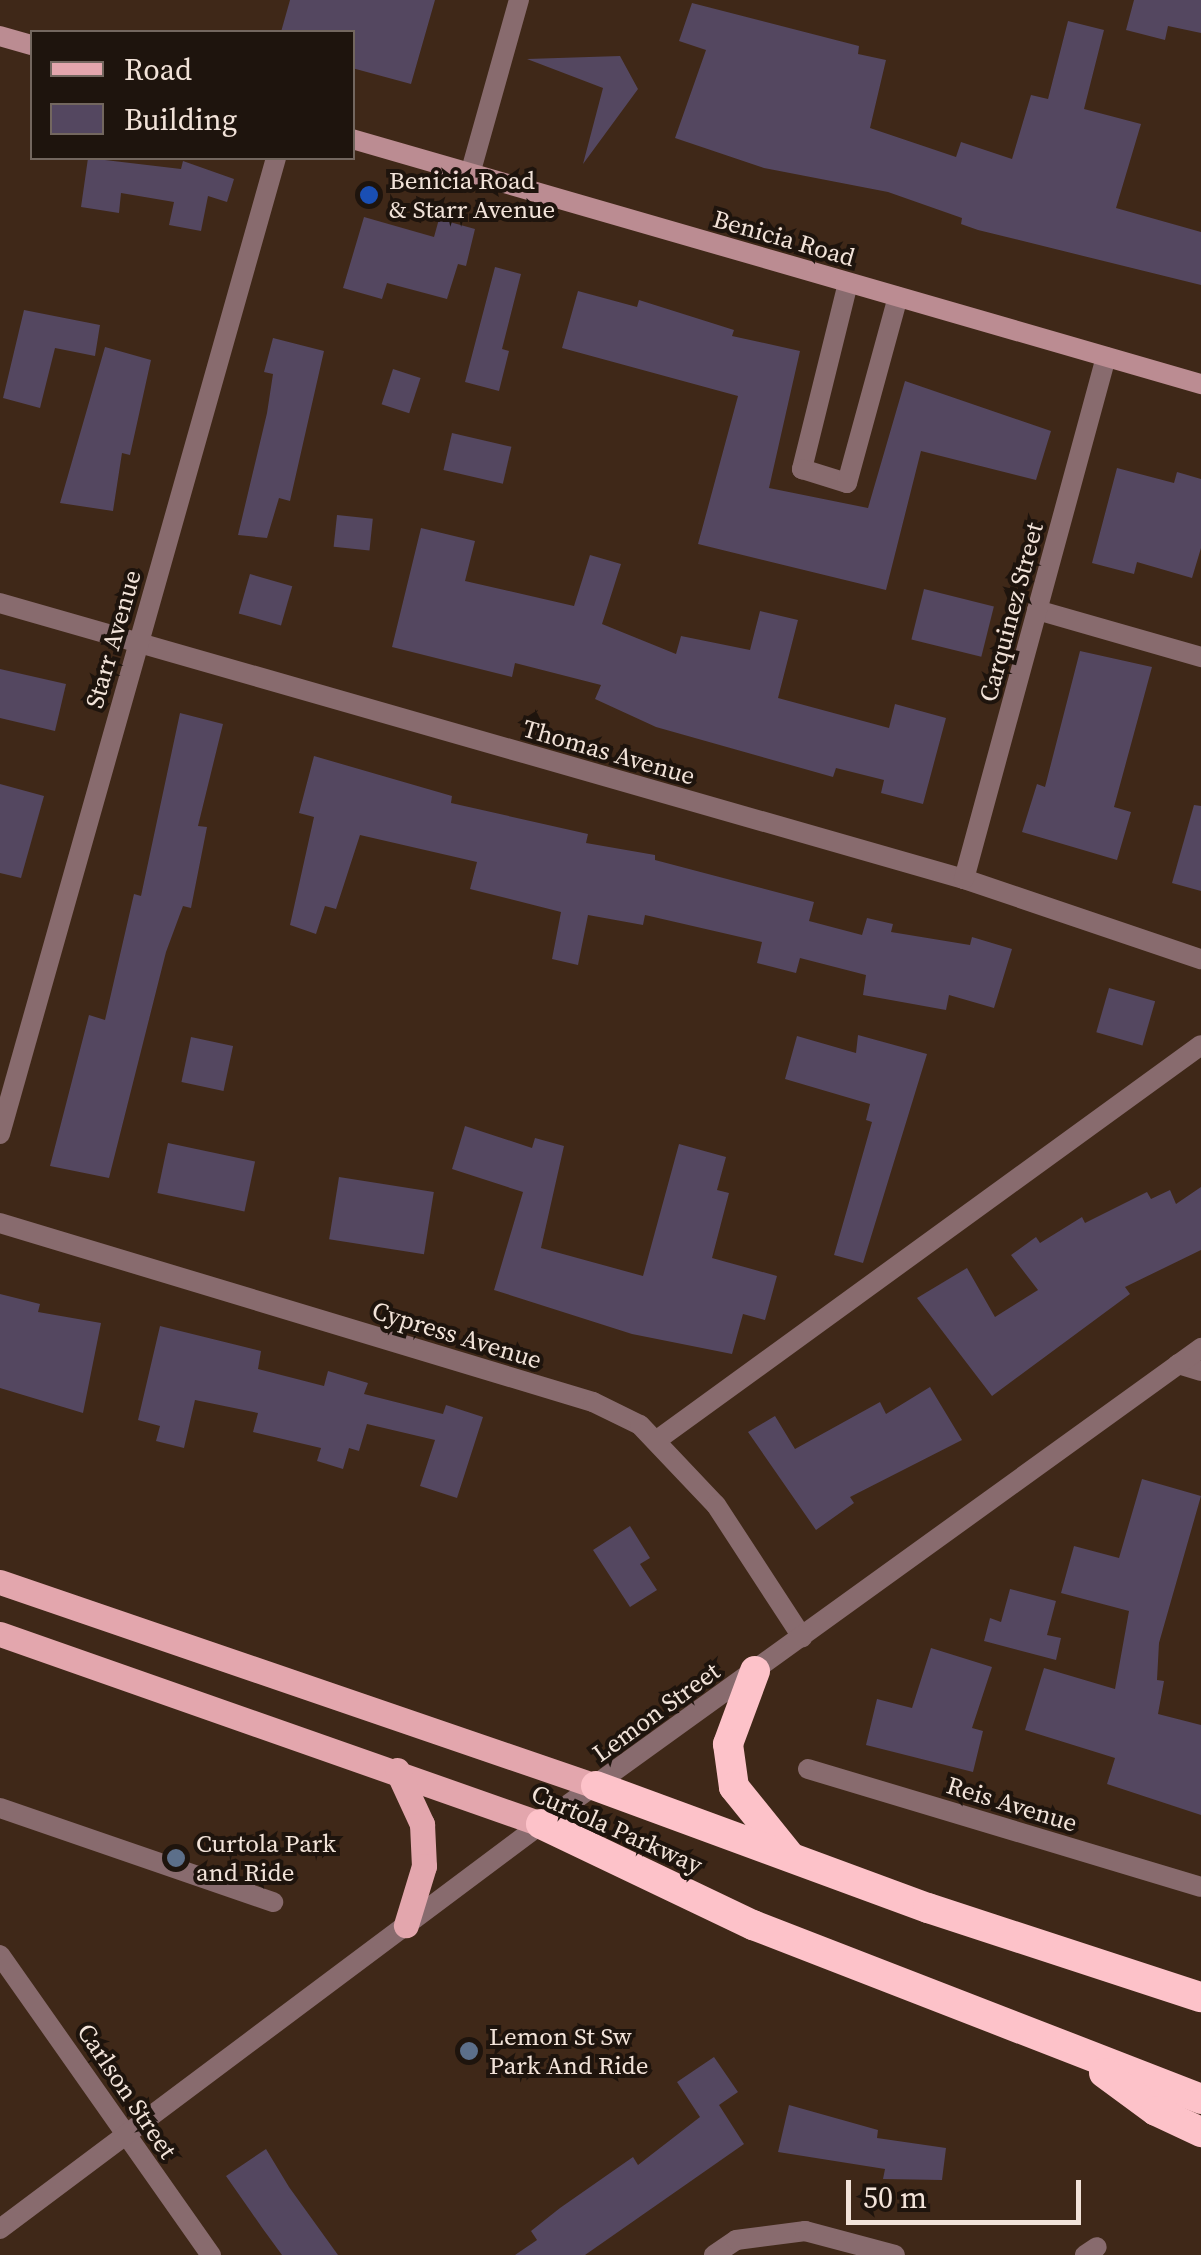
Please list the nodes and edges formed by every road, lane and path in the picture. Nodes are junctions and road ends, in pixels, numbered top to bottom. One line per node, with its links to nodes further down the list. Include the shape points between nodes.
1 (519, 0): 6 (street)
2 (0, 36): 3 (main road)
3 (30, 44)
4 (355, 141): 6 (main road, Benicia Road)
5 (275, 160): 13 (street, Starr Avenue)
6 (470, 174): 7 (main road, Benicia Road)
7 (848, 283): 8 (main road, Benicia Road); 8 (street, via 802,469 847,483)
8 (898, 297): 9 (main road, Benicia Road)
9 (1106, 357): 10 (main road, Benicia Road); 12 (street, Carquinez Street)
10 (1201, 384)
11 (0, 604): 13 (street, Thomas Avenue)
12 (1037, 610): 14 (street); 15 (street, Carquinez Street)
13 (138, 644): 15 (street, Thomas Avenue); 18 (street, Starr Avenue)
14 (1201, 658)
15 (964, 880): 16 (street, Thomas Avenue)
16 (1201, 959)
17 (1201, 1045): 23 (street)
18 (0, 1134)
19 (0, 1223): 23 (street, Cypress Avenue, via 593,1402)
20 (1201, 1348): 21 (street, Lemon Street)
21 (1178, 1364): 22 (street); 26 (street, Lemon Street)
22 (1201, 1372)
23 (657, 1440): 26 (street, Cypress Avenue, via 716,1505)
24 (0, 1582): 30 (main road, Curtola Parkway)
25 (0, 1634): 28 (main road, Curtola Parkway)
26 (802, 1637): 27 (street, Lemon Street)
27 (755, 1671): 30 (street, Lemon Street); 33 (highway, via 728,1744 734,1787)
28 (397, 1770): 32 (main road, Curtola Parkway); 36 (main road, via 422,1824 424,1866)
29 (808, 1770): 34 (street, Reis Avenue)
30 (596, 1786): 32 (street, Lemon Street); 33 (highway, Curtola Parkway)
31 (0, 1808): 35 (street)
32 (541, 1824): 36 (street, Lemon Street); 40 (highway, Curtola Parkway, via 753,1925)
33 (794, 1859): 38 (highway, Curtola Parkway)
34 (1201, 1887)
35 (272, 1902)
36 (406, 1925): 43 (street, Lemon Street)
37 (0, 1955): 43 (street, Carlson Street)
38 (1186, 1988): 39 (highway, Curtola Parkway)
39 (1201, 1996)
40 (1078, 2054): 41 (highway, Curtola Parkway); 42 (highway, via 1156,2111)
41 (1201, 2098)
42 (1201, 2132)
43 (126, 2135): 44 (street, Lemon Street); 45 (street, Carlson Street)
44 (0, 2229)
45 (211, 2255)
46 (714, 2255): 47 (street, via 736,2240 805,2231)
47 (895, 2255)

